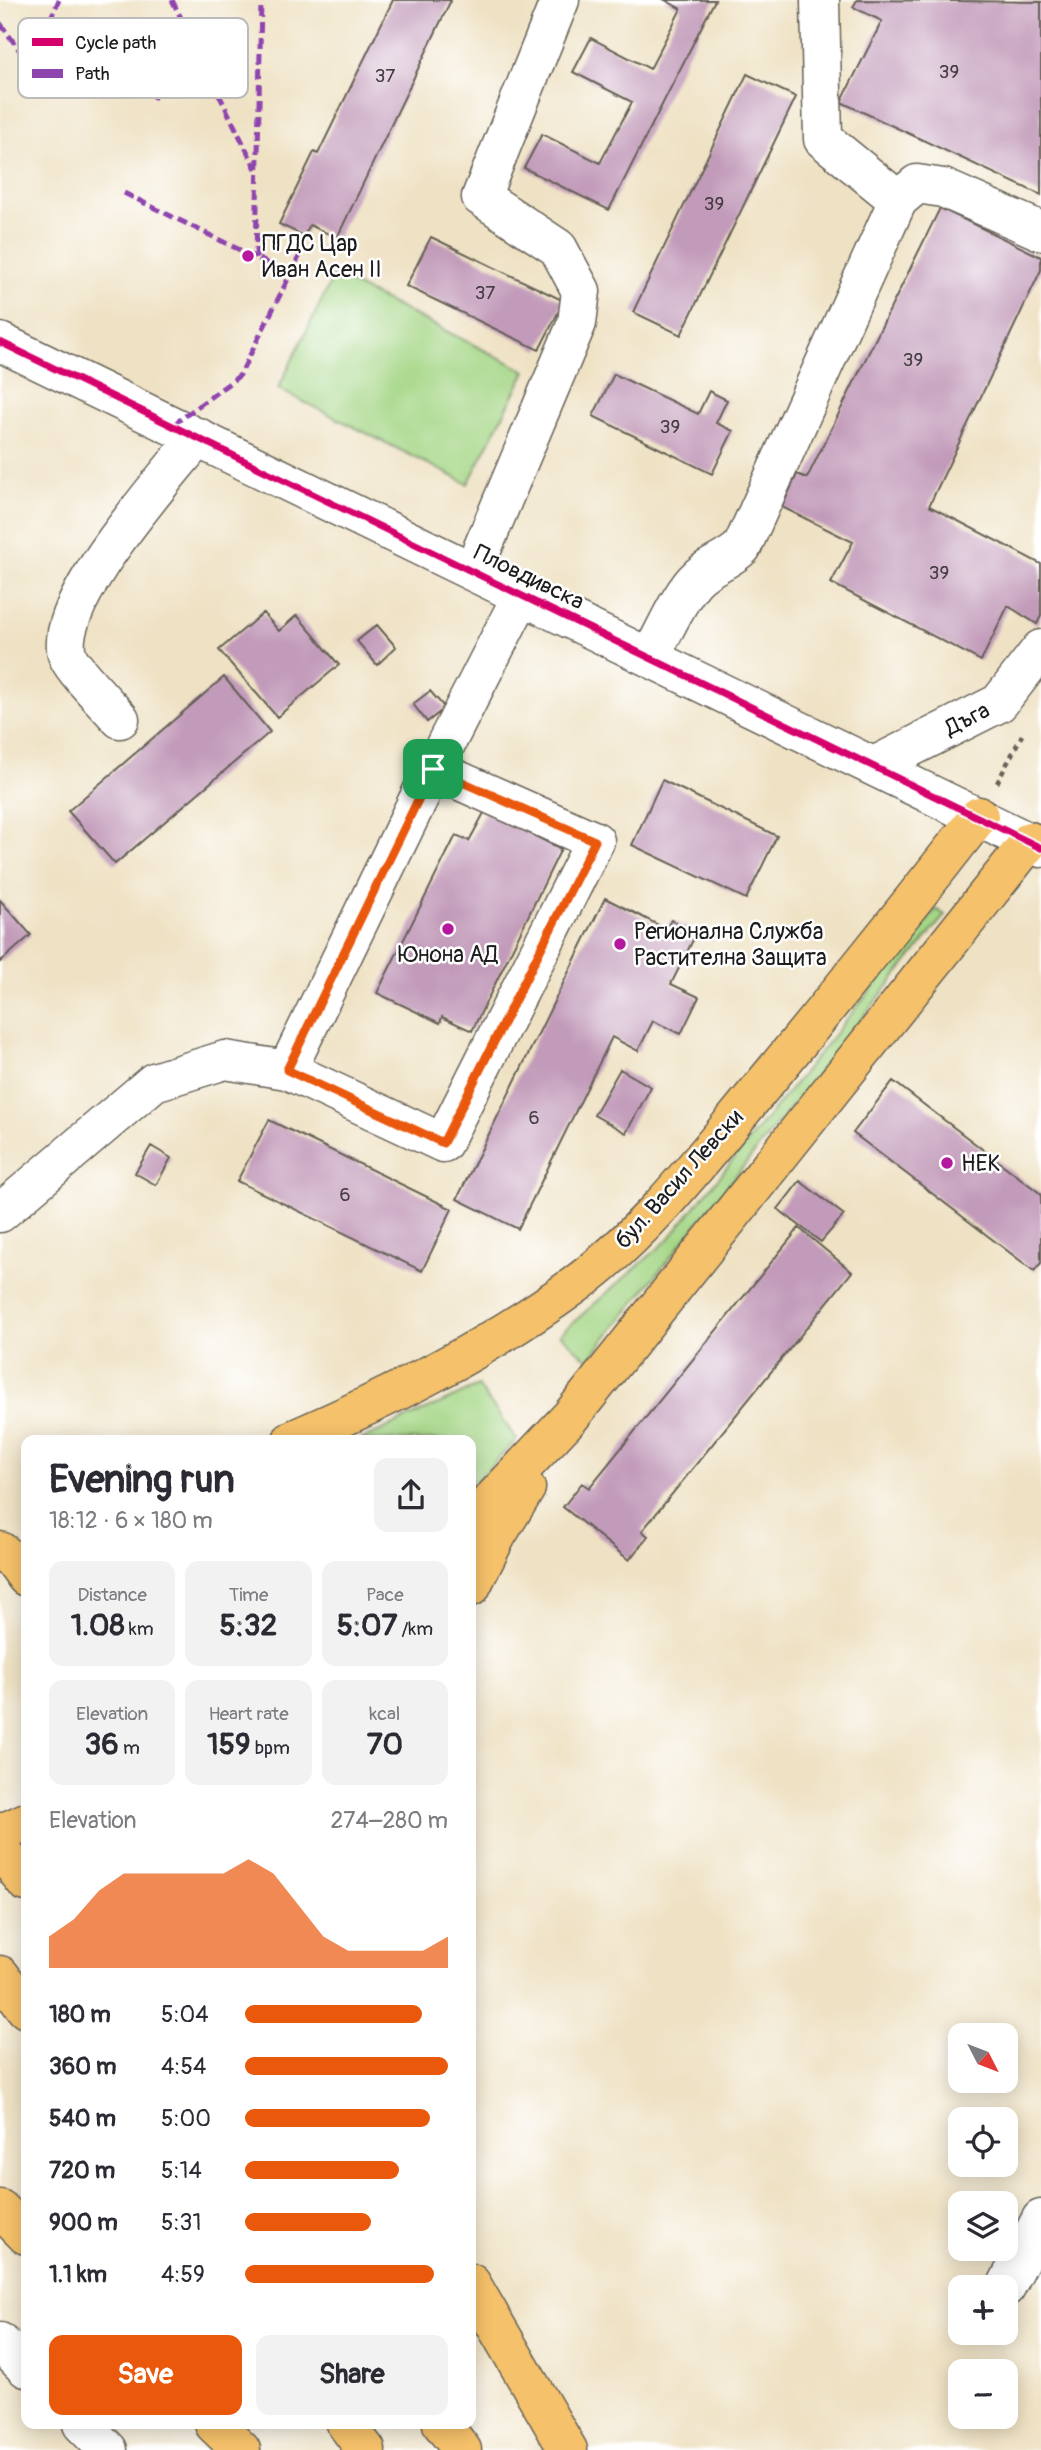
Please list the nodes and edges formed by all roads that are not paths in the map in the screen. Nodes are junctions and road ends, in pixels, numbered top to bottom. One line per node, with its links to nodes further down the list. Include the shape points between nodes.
1 (561, 0): 7 (street, via 481,197 558,248 581,291 577,323)
2 (821, 0): 3 (street, via 823,139)
3 (898, 201): 4 (street, via 917,184 943,188); 10 (street, via 742,547 693,582)
4 (1041, 230)
5 (0, 342): 6 (street, Пловдивска)
6 (198, 438): 7 (street, Пловдивска); 11 (street, via 95,568 68,626 68,657)
7 (473, 571): 8 (street, Пловдивска)
8 (522, 595): 10 (street, Пловдивска); 13 (street)
9 (1041, 649): 12 (street, Дъга, via 999,702)
10 (650, 657): 12 (street, Пловдивска)
11 (120, 719)
12 (874, 766): 14 (street, Пловдивска)
13 (433, 769): 16 (street); 16 (street, via 595,841 443,1143)
14 (979, 816): 15 (street, Пловдивска); 19 (main road, бул. Васил Левски, via 798,1042 682,1181 626,1240 577,1284 439,1371)
15 (1036, 845): 18 (main road)
16 (287, 1070): 17 (street, via 225,1060 154,1082)
17 (0, 1213)
18 (571, 1416): 20 (main road); 21 (main road)
19 (304, 1435)
20 (476, 1517)
21 (476, 1577)
22 (21, 1824): 23 (main road)
23 (0, 1834)
24 (0, 1849): 25 (main road)
25 (21, 1876)
26 (0, 1975): 27 (main road)
27 (21, 2002)
28 (0, 2209): 30 (main road)
29 (1041, 2219): 31 (street)
30 (21, 2230)
31 (1012, 2275)
32 (476, 2292): 43 (main road)
33 (0, 2342): 34 (street)
34 (21, 2363)
35 (87, 2429): 39 (street)
36 (219, 2429): 40 (main road)
37 (350, 2429): 41 (main road)
38 (446, 2429): 42 (main road)
39 (108, 2450)
40 (241, 2450)
41 (366, 2450)
42 (462, 2450)
43 (568, 2450)

